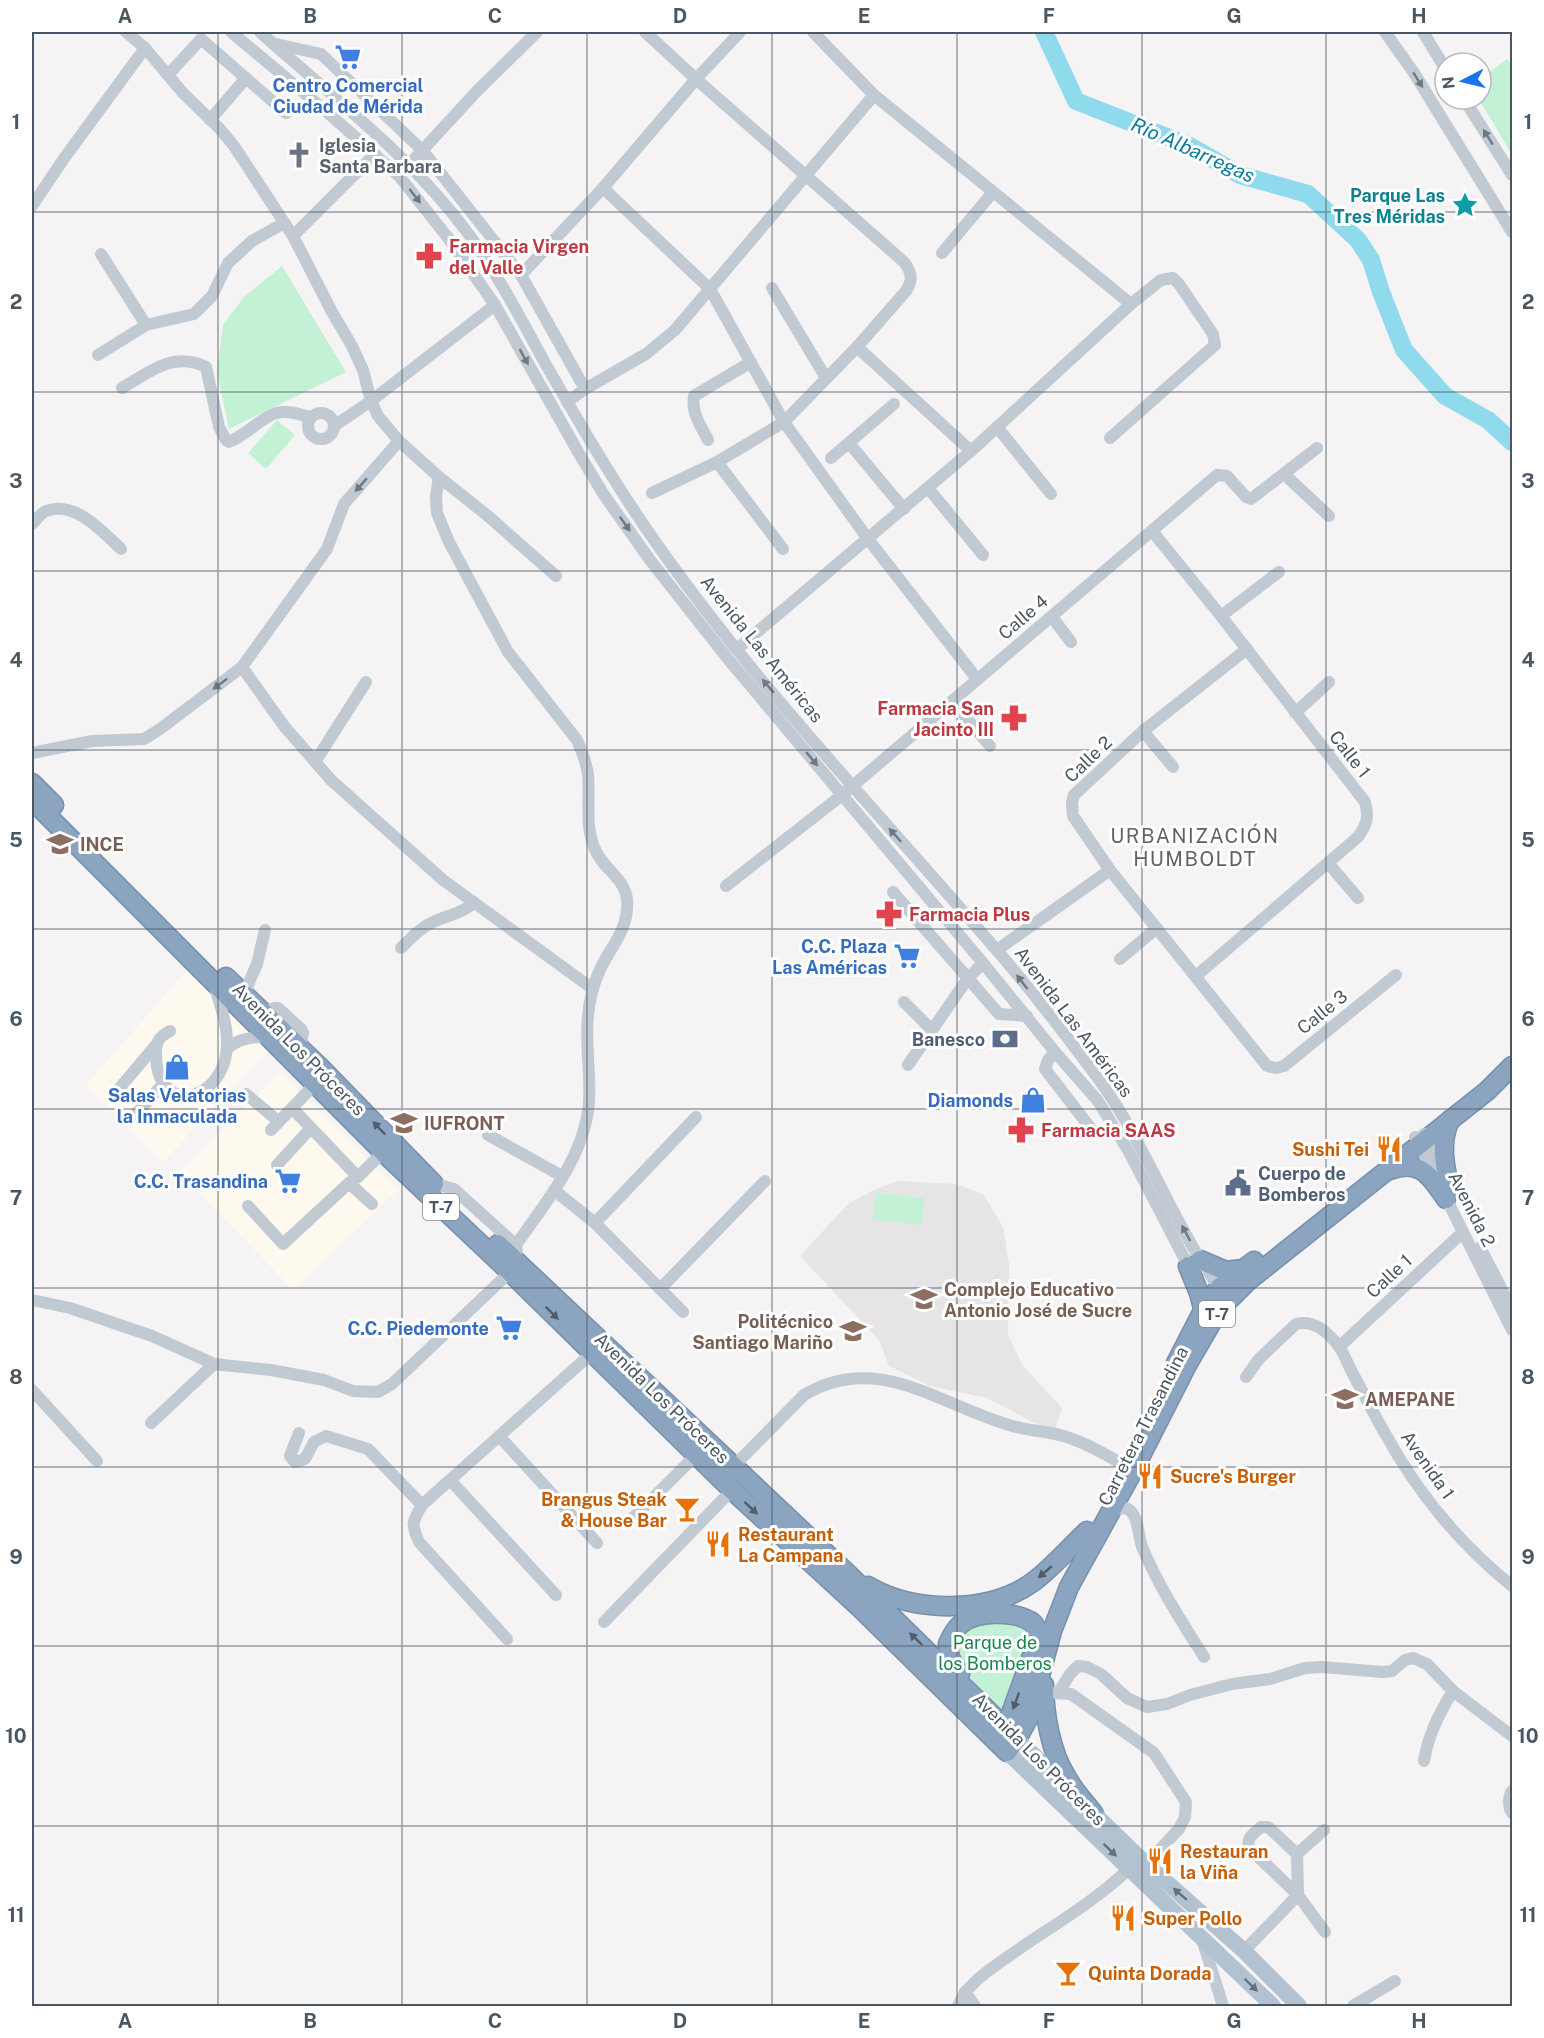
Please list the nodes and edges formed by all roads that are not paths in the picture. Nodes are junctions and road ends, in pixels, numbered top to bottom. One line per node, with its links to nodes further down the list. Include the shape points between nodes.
1 (126, 32): 11 (street)
2 (231, 32): 21 (street, Avenida Las Américas)
3 (260, 32): 10 (street, Avenida Las Américas)
4 (537, 32): 20 (street)
5 (645, 32): 15 (street)
6 (740, 32): 15 (street)
7 (813, 32): 16 (street)
8 (1385, 32): 30 (street, one-way to 30)
9 (1423, 32): 12 (street)
10 (272, 43): 20 (street, via 321,54); 22 (street, Avenida Las Américas)
11 (145, 48): 13 (street); 28 (street)
12 (1435, 51)
13 (168, 75): 14 (street, via 201,39); 19 (street)
14 (246, 78): 18 (street); 19 (street)
15 (696, 79): 23 (street); 26 (street)
16 (874, 95): 23 (street); 27 (street)
17 (1471, 111): 25 (street, one-way to 17)
18 (285, 113)
19 (210, 120): 29 (street, via 234,146)
20 (423, 151): 22 (street); 34 (street)
21 (375, 154): 24 (street, Avenida Las Américas); 31 (street)
22 (409, 164): 24 (street); 47 (street, Avenida Las Américas, via 467,232)
23 (806, 174): 36 (street); 40 (street, via 910,270 911,283 906,291)
24 (399, 176): 38 (street, Avenida Las Américas, one-way to 38)
25 (1512, 176)
26 (603, 188): 34 (street); 36 (street)
27 (993, 192): 32 (street); 37 (street)
28 (32, 206)
29 (284, 223): 31 (street); 39 (street, via 252,241 228,263 212,296 194,314)
30 (1512, 232)
31 (293, 236): 46 (street, via 352,346)
32 (942, 253)
33 (101, 254): 39 (street)
34 (521, 275): 45 (street)
35 (772, 288): 43 (street)
36 (711, 289): 42 (street); 45 (street, via 675,330 646,354)
37 (1131, 304): 52 (street); 53 (street, via 1161,280 1173,278 1216,341 1210,351)
38 (495, 305): 46 (street); 93 (street, Avenida Las Américas, one-way to 93, via 581,457 633,535 728,659)
39 (146, 325): 41 (street)
40 (857, 347): 43 (street); 58 (street)
41 (98, 355)
42 (751, 362): 50 (street); 54 (street, via 694,396 694,414)
43 (826, 378): 50 (street)
44 (122, 388): 49 (street, via 166,363 195,361 206,366 219,427 226,441 237,439 275,413)
45 (585, 389): 47 (street)
46 (371, 401): 51 (street); 55 (street)
47 (567, 402): 79 (street, Avenida Las Américas, via 660,549)
48 (894, 404): 56 (street)
49 (310, 417): 51 (street, via 318,412 327,414); 51 (street, via 307,426 314,438 331,435)
50 (784, 422): 60 (street); 70 (street)
51 (334, 426)
52 (997, 427): 58 (street); 65 (street)
53 (1110, 438)
54 (708, 440)
55 (399, 441): 62 (street); 81 (street, one-way to 81, via 344,504 327,549)
56 (849, 443): 59 (street); 66 (street)
57 (1317, 448): 61 (street)
58 (971, 451): 63 (street)
59 (831, 458)
60 (717, 462): 64 (street); 72 (street)
61 (1284, 474): 67 (street); 69 (street, Calle 4, via 1251,499 1227,476 1217,476)
62 (439, 477): 75 (street); 113 (street, via 437,513 449,542 508,652 577,740 588,773 593,845 598,857 622,882 627,898 626,921)
63 (928, 488): 66 (street); 73 (street)
64 (652, 492)
65 (1051, 494)
66 (904, 509): 70 (street)
67 (1329, 516)
68 (32, 524): 71 (street, via 46,511 70,511 84,517)
69 (1152, 531): 76 (street, Calle 1); 77 (street, Calle 4)
70 (868, 539): 79 (street); 82 (street)
71 (122, 549)
72 (783, 549)
73 (983, 555)
74 (1279, 572): 76 (street)
75 (556, 576)
76 (1221, 616): 80 (street, Calle 1)
77 (1052, 617): 78 (street); 82 (street, Calle 4)
78 (1071, 642)
79 (737, 649): 93 (street, Avenida Las Américas, one-way to 79)
80 (1247, 649): 86 (street, Calle 1); 87 (street, Calle 2)
81 (243, 667): 89 (street, one-way to 89, via 144,739 92,741); 90 (street)
82 (977, 678): 85 (street, Calle 4)
83 (366, 682): 90 (street)
84 (1329, 682): 86 (street)
85 (952, 701): 88 (street); 93 (street, Calle 4)
86 (1295, 713): 95 (street, Calle 1, via 1365,802 1368,814 1358,837)
87 (1143, 731): 91 (street); 96 (street, Calle 2, via 1074,795 1072,802 1073,816)
88 (990, 746)
89 (32, 753)
90 (315, 762): 100 (street, via 443,880)
91 (1173, 766)
92 (32, 783): 114 (highway, Avenida Los Próceres / T-7)
93 (847, 790): 97 (street, Calle 4); 101 (street, Avenida Las Américas); 106 (street, Avenida Las Américas, one-way to 93)
94 (32, 800): 112 (highway, Avenida Los Próceres / T-7)
95 (1328, 863): 99 (street); 110 (street, Calle 1)
96 (1110, 870): 103 (street, Calle 2); 106 (street)
97 (726, 886)
98 (893, 892): 102 (street)
99 (1359, 898)
100 (474, 903): 105 (street, via 460,913 421,928); 113 (street)
101 (934, 904): 102 (street); 108 (street, Avenida Las Américas)
102 (921, 923): 111 (street)
103 (1157, 928): 107 (street); 110 (street, Calle 2)
104 (265, 930): 114 (street)
105 (401, 948)
106 (997, 950): 154 (street, Avenida Las Américas, one-way to 106, via 1116,1104)
107 (1120, 959)
108 (983, 963): 111 (street); 117 (street, Avenida Las Américas)
109 (1396, 975): 127 (street, Calle 3, via 1284,1066)
110 (1196, 976): 127 (street, Calle 2)
111 (968, 978): 117 (street, via 999,1014); 118 (street)
112 (214, 981): 116 (street); 120 (highway, Avenida Los Próceres / T-7)
113 (593, 989): 143 (street, via 586,1024 586,1122)
114 (244, 994): 146 (highway, Avenida Los Próceres / T-7, one-way to 114)
115 (903, 1002): 118 (street)
116 (223, 1016): 121 (street); 123 (street)
117 (1027, 1016): 124 (street, Avenida Las Américas)
118 (931, 1029): 126 (street)
119 (170, 1031): 122 (street, via 159,1037)
120 (266, 1036): 121 (street); 129 (highway, Avenida Los Próceres / T-7)
121 (243, 1039): 123 (street)
122 (155, 1046): 128 (street, via 156,1066); 130 (street)
123 (227, 1049): 128 (street, via 220,1074 199,1095 182,1095)
124 (1055, 1052): 137 (street, via 1045,1069); 154 (street, Avenida Las Américas, via 1098,1101)
125 (1512, 1064): 135 (highway, Carretera Trasandina / T-7, via 1487,1091); 139 (highway, Carretera Trasandina / T-7)
126 (908, 1065)
127 (1267, 1066)
128 (163, 1084): 133 (street)
129 (315, 1084): 132 (street); 140 (highway, Avenida Los Próceres / T-7)
130 (118, 1090)
131 (246, 1094): 132 (street, via 275,1125)
132 (292, 1108): 136 (street)
133 (136, 1114)
134 (696, 1117): 151 (street)
135 (1450, 1120): 139 (highway, Carretera Trasandina / T-7); 148 (highway, via 1443,1138)
136 (310, 1129): 141 (street); 144 (street)
137 (1092, 1130)
138 (488, 1135): 143 (street)
139 (1421, 1137): 142 (highway, Carretera Trasandina / T-7); 148 (street, Avenida 2); 156 (highway, Carretera Trasandina / T-7)
140 (383, 1152): 144 (street); 155 (highway, Avenida Los Próceres / T-7)
141 (277, 1165)
142 (1383, 1173): 148 (highway, via 1405,1166 1420,1169); 159 (highway, Carretera Trasandina / T-7, via 1248,1281)
143 (562, 1176): 147 (street)
144 (354, 1180): 149 (street); 150 (street, via 283,1244)
145 (765, 1181): 157 (street)
146 (432, 1183): 153 (street, via 454,1189); 155 (highway, Avenida Los Próceres / T-7)
147 (554, 1190): 151 (street); 153 (street)
148 (1448, 1195): 152 (street, Avenida 2); 160 (street)
149 (372, 1204)
150 (248, 1206)
151 (595, 1223): 157 (street)
152 (1463, 1232): 162 (street, Avenida 2); 163 (street, Calle 1)
153 (516, 1245): 155 (street)
154 (1194, 1263): 156 (highway, via 1226,1271); 159 (street, Avenida Las Américas); 159 (highway, via 1199,1293)
155 (515, 1268): 164 (highway, Avenida Los Próceres / T-7, one-way to 164); 165 (street, via 392,1384 378,1392 353,1391 324,1380 271,1370); 173 (highway, Avenida Los Próceres / T-7)
156 (1243, 1269): 159 (highway, Carretera Trasandina / T-7)
157 (660, 1289): 161 (street)
158 (32, 1299): 165 (street, via 152,1336)
159 (1216, 1301): 174 (highway, Carretera Trasandina / T-7)
160 (1512, 1310)
161 (683, 1312)
162 (1512, 1329)
163 (1339, 1347): 166 (street, Avenida 1, via 1312,1323 1296,1324); 183 (street, Avenida 1, via 1396,1454 1418,1486 1464,1542)
164 (592, 1353): 170 (street); 171 (highway, Avenida Los Próceres / T-7)
165 (214, 1364): 168 (street)
166 (1246, 1377)
167 (32, 1390): 172 (street)
168 (151, 1423)
169 (299, 1433): 177 (street, via 290,1456 295,1462 305,1459 314,1442 326,1437 368,1449)
170 (500, 1437): 175 (street); 181 (street)
171 (696, 1455): 176 (highway, Avenida Los Próceres / T-7); 179 (street)
172 (97, 1461)
173 (734, 1466): 174 (street, via 804,1395 830,1382 866,1378 910,1385 1010,1426 1067,1437); 182 (highway, Avenida Los Próceres / T-7)
174 (1129, 1468): 178 (highway, Carretera Trasandina / T-7); 180 (highway, Carretera Trasandina / T-7)
175 (450, 1480): 177 (street); 184 (street)
176 (732, 1490): 185 (street); 194 (highway, Avenida Los Próceres / T-7, one-way to 194)
177 (422, 1505): 187 (street, via 413,1520 419,1542)
178 (1112, 1509): 188 (street, via 1126,1508 1134,1514 1145,1553); 189 (highway, Carretera Trasandina / T-7, via 1069,1587)
179 (632, 1519)
180 (1087, 1531): 182 (highway, one-way to 182, via 1031,1583 1003,1597 955,1608 897,1599); 186 (highway, Carretera Trasandina / T-7)
181 (597, 1543)
182 (847, 1573): 190 (highway, Avenida Los Próceres / T-7, one-way to 182)
183 (1512, 1586)
184 (556, 1595)
185 (604, 1622)
186 (1039, 1637): 190 (highway, via 1031,1621 999,1613 974,1616 960,1624 948,1644 950,1658); 194 (highway, Carretera Trasandina / T-7, one-way to 194)
187 (507, 1639)
188 (1204, 1657)
189 (1044, 1660): 192 (highway); 194 (highway, Carretera Trasandina / T-7, via 1029,1717)
190 (970, 1691): 194 (highway, Avenida Los Próceres / T-7)
191 (1453, 1691): 192 (street, via 1427,1664 1413,1658 1392,1671 1382,1672 1305,1668 1147,1707 1127,1698 1101,1674 1078,1666); 193 (street); 195 (street, via 1439,1713)
192 (1051, 1693): 198 (highway, via 1049,1728 1065,1776); 201 (street, via 1071,1694 1154,1753 1186,1802 1179,1829)
193 (1512, 1736)
194 (1008, 1741): 198 (main road, Avenida Los Próceres); 201 (main road, Avenida Los Próceres, one-way to 201)
195 (1424, 1761)
196 (1512, 1791): 197 (street)
197 (1512, 1813)
198 (1094, 1814): 201 (main road, Avenida Los Próceres)
199 (1324, 1830): 200 (street)
200 (1297, 1854): 202 (street); 202 (street, via 1268,1827 1261,1827 1248,1839 1250,1850)
201 (1138, 1864): 204 (main road, Avenida Los Próceres); 205 (main road, Avenida Los Próceres, one-way to 201); 207 (street, via 986,1972)
202 (1298, 1895): 203 (street); 205 (street)
203 (1325, 1932)
204 (1201, 1936): 210 (street); 211 (main road, Avenida Los Próceres, one-way to 211)
205 (1244, 1951): 212 (main road, Avenida Los Próceres)
206 (1395, 1981): 213 (street)
207 (965, 1992): 208 (street); 209 (street)
208 (958, 2007)
209 (975, 2007)
210 (1223, 2007)
211 (1273, 2007)
212 (1299, 2007)
213 (1353, 2007)

